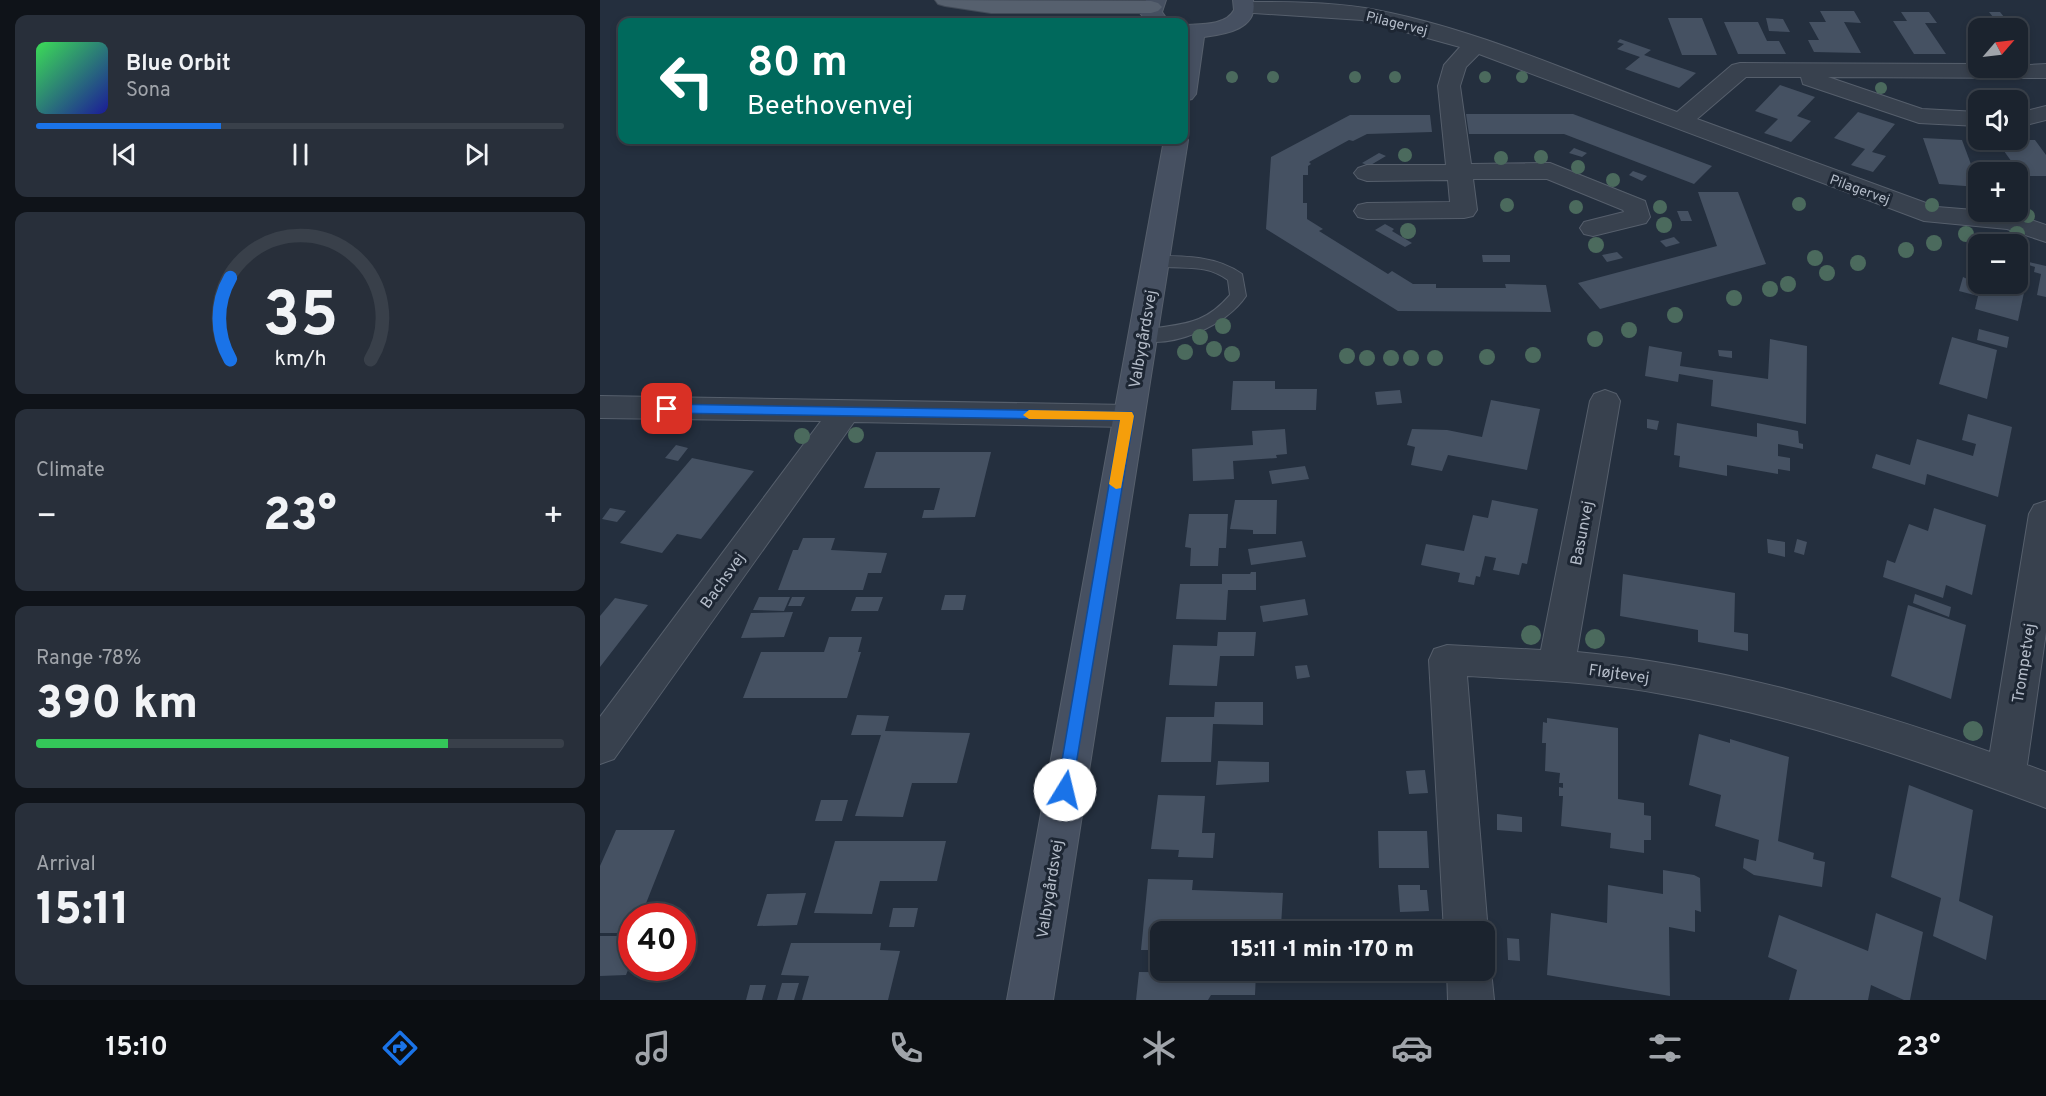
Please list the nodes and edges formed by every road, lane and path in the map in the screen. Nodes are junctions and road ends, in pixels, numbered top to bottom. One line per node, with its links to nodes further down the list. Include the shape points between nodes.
1 (945, 0): 3 (main road, via 991,7)
2 (1244, 4): 4 (street, via 1238,20 1230,24); 5 (street, Pilagervej, via 1378,17)
3 (1155, 10)
4 (1189, 31)
5 (1475, 45): 11 (street, Pilagervej); 13 (street, via 1455,65 1449,86)
6 (1787, 70): 7 (street); 10 (street, via 1919,117); 11 (street, via 1740,70)
7 (2046, 71)
8 (2046, 113): 9 (street)
9 (2028, 118)
10 (1968, 119)
11 (1680, 122): 17 (street, Pilagervej, via 1933,215 2011,221)
12 (1175, 144): 18 (street, Valbygårdsvej)
13 (1458, 172): 14 (street); 15 (street, via 1464,210); 16 (street, via 1550,171 1636,206 1637,217)
14 (1367, 173)
15 (1367, 211)
16 (1593, 228)
17 (2046, 234)
18 (1155, 261): 19 (street, Valbygårdsvej); 19 (lane, via 1193,261 1226,269 1236,278 1238,296 1219,316 1175,335)
19 (1144, 336): 23 (street, Valbygårdsvej)
20 (1605, 401): 25 (street, Basunvej)
21 (600, 407): 22 (street)
22 (844, 412): 23 (street); 26 (street, Bachsvej)
23 (1128, 416): 31 (street, Valbygårdsvej)
24 (2046, 514): 27 (street, Trompetvej)
25 (1556, 665): 27 (street, Fløjtevej, via 1689,683 1826,716); 29 (street, Fløjtevej, via 1447,660)
26 (600, 747)
27 (2006, 775): 28 (street, Fløjtevej)
28 (2046, 790)
29 (1465, 921)
30 (1470, 981): 32 (street)
31 (1030, 1000)
32 (1471, 1000)

